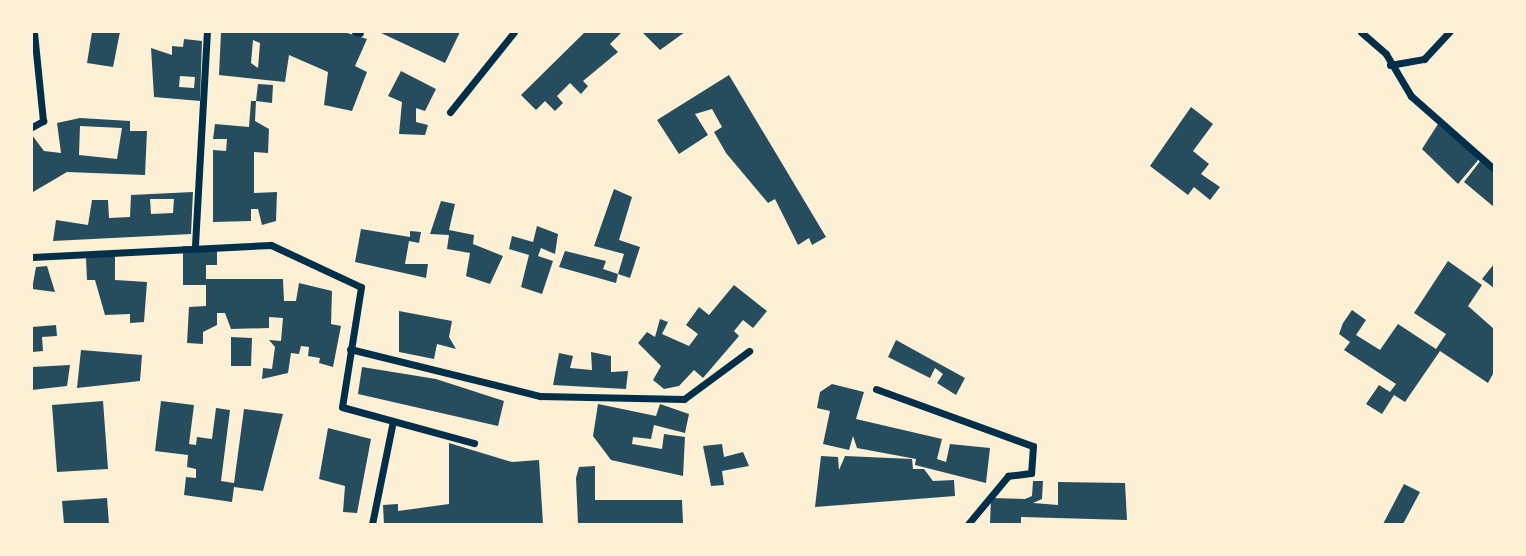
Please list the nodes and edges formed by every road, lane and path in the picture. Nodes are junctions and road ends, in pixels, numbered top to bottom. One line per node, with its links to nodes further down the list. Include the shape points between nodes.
1 (34, 32): 8 (street, via 43,121)
2 (206, 32): 10 (street)
3 (514, 32): 7 (street)
4 (1361, 32): 6 (street)
5 (1449, 32): 6 (street, via 1424,59)
6 (1390, 65): 9 (street, via 1411,96)
7 (450, 112)
8 (32, 127)
9 (1494, 169)
10 (195, 245): 11 (street); 12 (street, via 271,245 361,287)
11 (32, 257)
12 (350, 349): 13 (street, via 540,396 671,399 684,399); 15 (street, via 342,407)
13 (749, 351)
14 (876, 389): 18 (street, via 1033,446 1031,473 1008,476)
15 (393, 421): 16 (street); 17 (street)
16 (474, 443)
17 (372, 524)
18 (968, 524)

